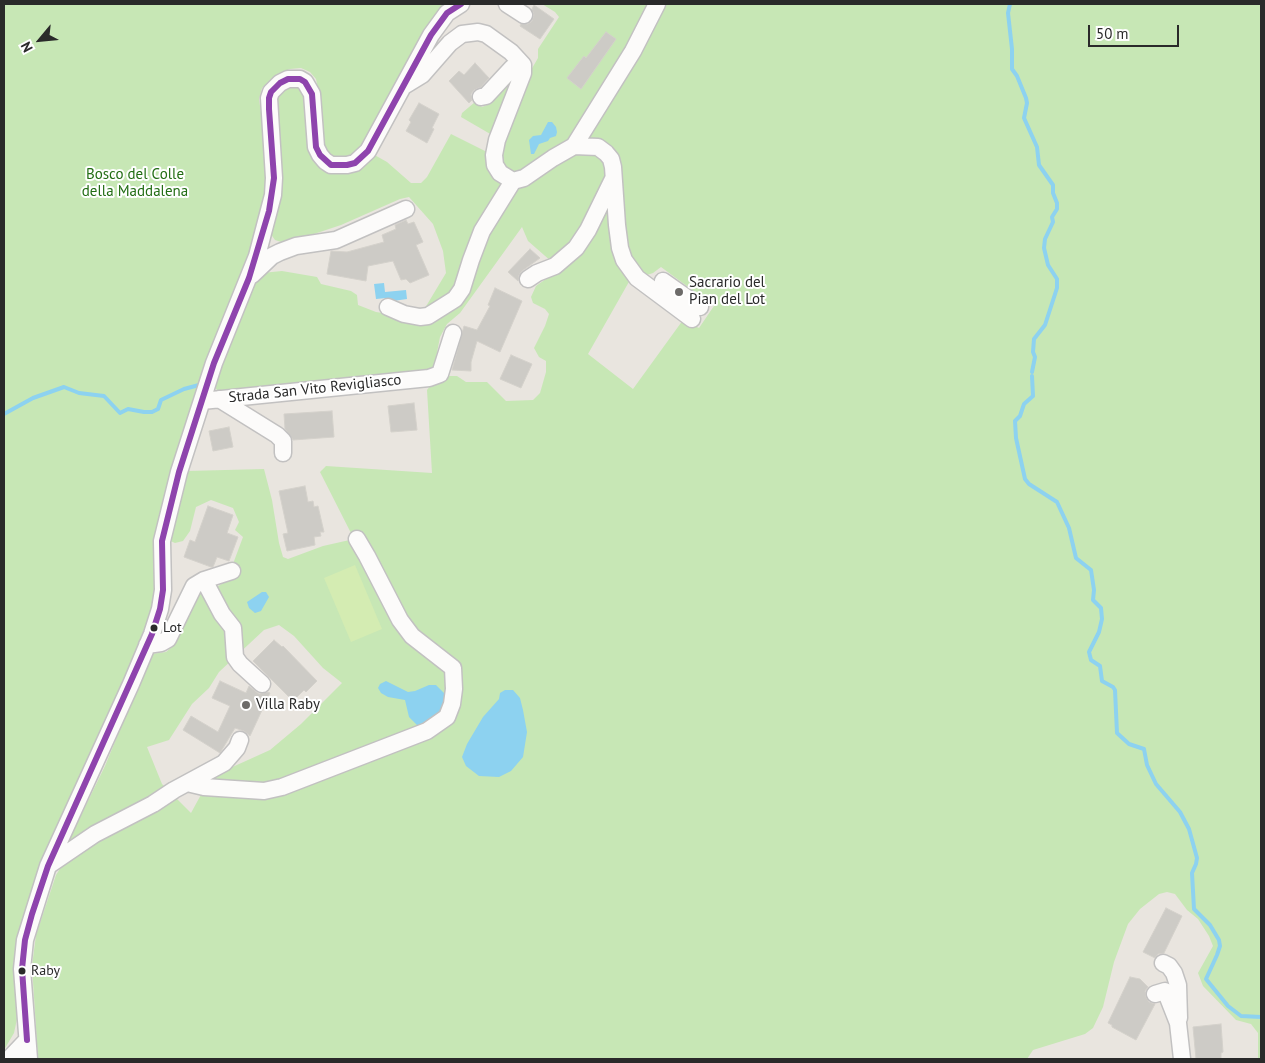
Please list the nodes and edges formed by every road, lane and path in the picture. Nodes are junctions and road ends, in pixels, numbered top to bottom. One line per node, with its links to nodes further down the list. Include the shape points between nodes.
1 (461, 4): 6 (street, Strada San Vito Revigliasco, via 447,13 431,35)
2 (507, 4): 4 (street)
3 (657, 4): 8 (street, via 633,51)
4 (524, 15)
5 (522, 65): 6 (street, Strada San Vito Revigliasco, via 511,52 486,34 471,32 462,34 422,75); 7 (street, via 512,68); 10 (street, via 523,72 494,155 500,173)
6 (404, 86): 12 (street, Strada San Vito Revigliasco, via 368,151 354,163 339,166 324,161 316,146 312,94 305,82 288,79 275,86 269,98 273,195)
7 (481, 98)
8 (574, 146): 9 (street, via 598,147 606,152 611,159); 10 (street)
9 (613, 178): 13 (street, via 576,248 555,266); 14 (street, via 624,260 637,278 696,313)
10 (513, 182): 15 (street, via 482,231 462,289 455,299 428,316 420,317)
11 (406, 209): 12 (street, via 336,240 296,246 280,252)
12 (249, 278): 18 (street, Strada San Vito Revigliasco, via 223,338)
13 (528, 279)
14 (663, 281)
15 (388, 307)
16 (453, 333): 17 (street, Strada San Vito Revigliasco, via 440,374 429,378)
17 (219, 399): 18 (street, Strada San Vito Revigliasco); 19 (street, via 277,436 282,441)
18 (202, 400): 23 (street, Strada San Vito Revigliasco, via 162,541 163,590)
19 (283, 453)
20 (357, 539): 26 (street, via 400,620 412,636 453,668 454,689 447,717 426,731 282,788 264,791)
21 (232, 571): 22 (street)
22 (204, 580): 23 (street, via 194,586 168,639); 24 (street, via 232,628 235,657)
23 (147, 645): 27 (street, Strada San Vito Revigliasco)
24 (262, 684)
25 (240, 740): 26 (street, via 224,762)
26 (187, 783): 27 (street, via 95,834)
27 (48, 866): 31 (street, Strada San Vito Revigliasco, via 32,914 23,956)
28 (1163, 963): 30 (street, via 1170,966 1178,984)
29 (1155, 994): 30 (street, via 1165,992)
30 (1178, 1023): 34 (street)
31 (27, 1040): 32 (street); 33 (street, Strada San Vito Revigliasco)
32 (9, 1059)
33 (29, 1059)
34 (1182, 1059)

